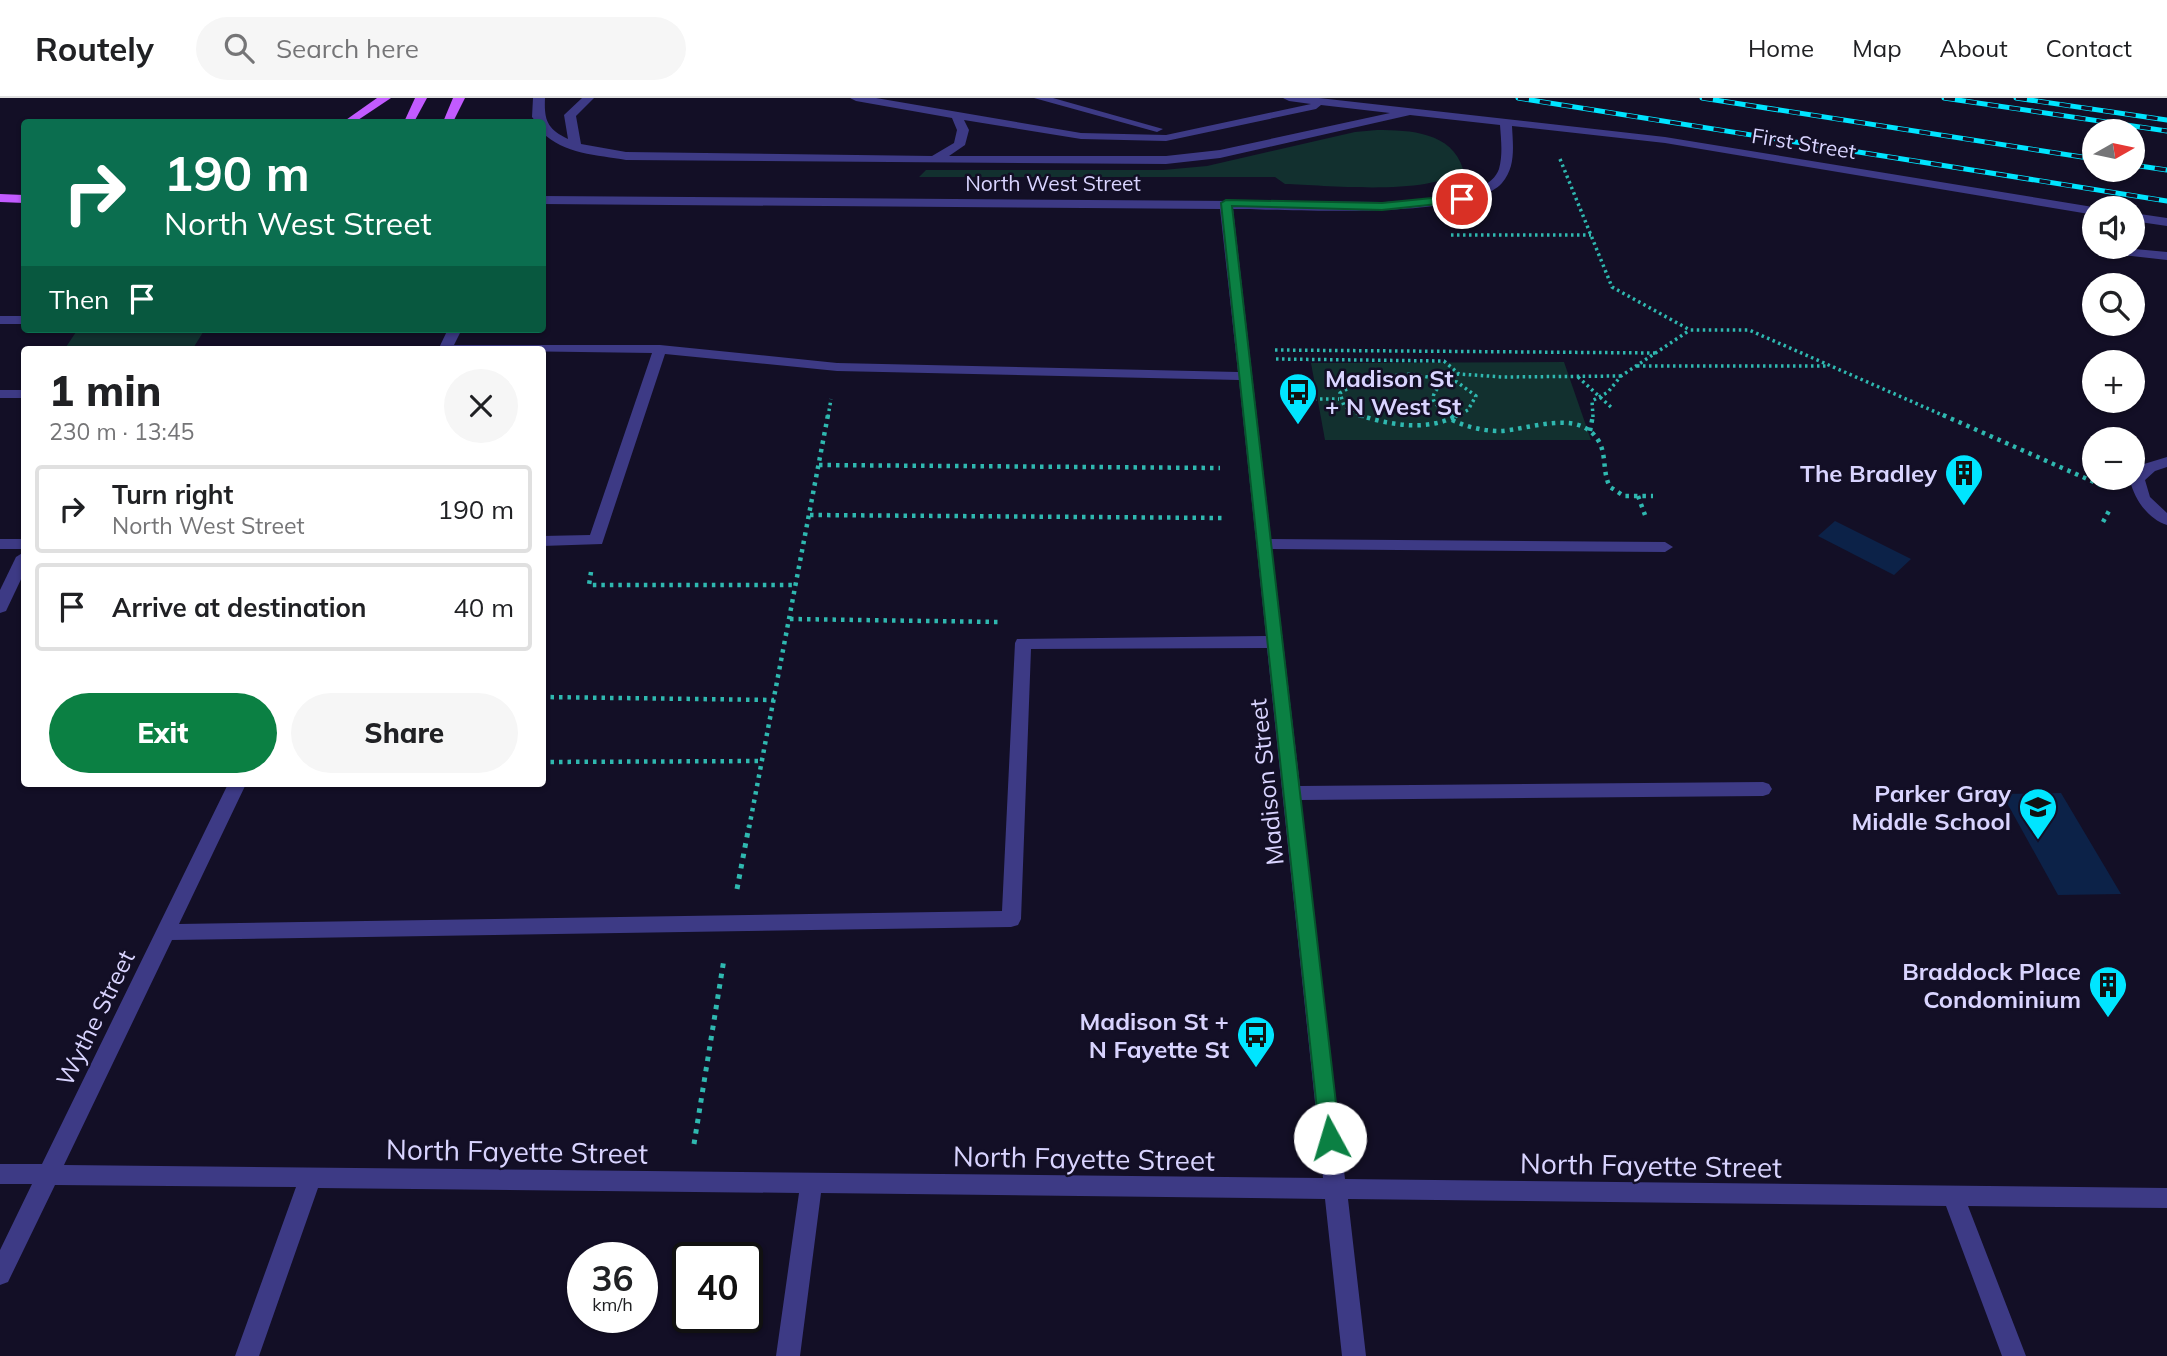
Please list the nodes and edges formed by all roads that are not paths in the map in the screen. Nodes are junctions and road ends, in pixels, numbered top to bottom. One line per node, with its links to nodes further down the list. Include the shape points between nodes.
1 (385, 98): 12 (main road)
2 (421, 98): 13 (main road)
3 (539, 98): 16 (street)
4 (588, 98): 20 (street, via 570,116)
5 (856, 98): 11 (street)
6 (1040, 98): 19 (street, via 1143,127)
7 (1289, 98): 9 (street)
8 (459, 99): 14 (main road); 15 (main road)
9 (1326, 104): 10 (street, First Street); 19 (street)
10 (1408, 112): 17 (street, First Street); 21 (street, via 1220,154 1166,160)
11 (957, 115): 19 (street, via 1081,136 1166,138); 21 (street, via 963,130 959,145)
12 (353, 119)
13 (410, 119)
14 (450, 119)
15 (462, 119)
16 (539, 119)
17 (1506, 122): 25 (street, North West Street, via 1504,174 1462,199 1382,206); 26 (street, First Street, via 1665,140)
18 (546, 129): 20 (street)
19 (1196, 132)
20 (575, 146): 21 (street, via 626,156)
21 (933, 160)
22 (0, 198): 23 (main road)
23 (21, 199)
24 (546, 201): 25 (street, North West Street)
25 (1226, 203): 35 (street, Madison Street)
26 (2082, 209)
27 (2145, 219): 28 (street)
28 (2167, 222)
29 (2145, 254): 30 (street)
30 (2167, 256)
31 (0, 320): 32 (street)
32 (21, 320)
33 (546, 349): 34 (street)
34 (660, 349): 35 (street, via 837,367); 40 (street, via 596,540)
35 (1244, 362): 43 (street, Madison Street)
36 (0, 394): 37 (street)
37 (21, 394)
38 (2167, 462): 39 (street, via 2143,470 2137,480 2149,506)
39 (2167, 520)
40 (546, 541)
41 (0, 544): 42 (street)
42 (21, 544)
43 (1265, 544): 44 (street); 47 (street, Madison Street)
44 (1665, 547)
45 (21, 563): 46 (street)
46 (0, 607)
47 (1275, 642): 50 (street, Madison Street); 51 (street, via 1023,643 1011,919)
48 (236, 787): 51 (street, Wythe Street)
49 (1763, 789): 50 (street)
50 (1292, 793): 56 (street, Madison Street)
51 (166, 932): 53 (street, Wythe Street)
52 (0, 1174): 53 (street, North Fayette Street)
53 (49, 1175): 54 (street, North Fayette Street); 59 (street, Wythe Street)
54 (310, 1178): 55 (street, North Fayette Street); 60 (street)
55 (811, 1185): 56 (street, North Fayette Street); 61 (street)
56 (1336, 1191): 57 (street, North Fayette Street); 62 (street, Madison Street)
57 (1954, 1198): 58 (street, North Fayette Street); 63 (street)
58 (2167, 1198)
59 (0, 1274)
60 (247, 1356)
61 (788, 1356)
62 (1354, 1356)
63 (2014, 1356)

